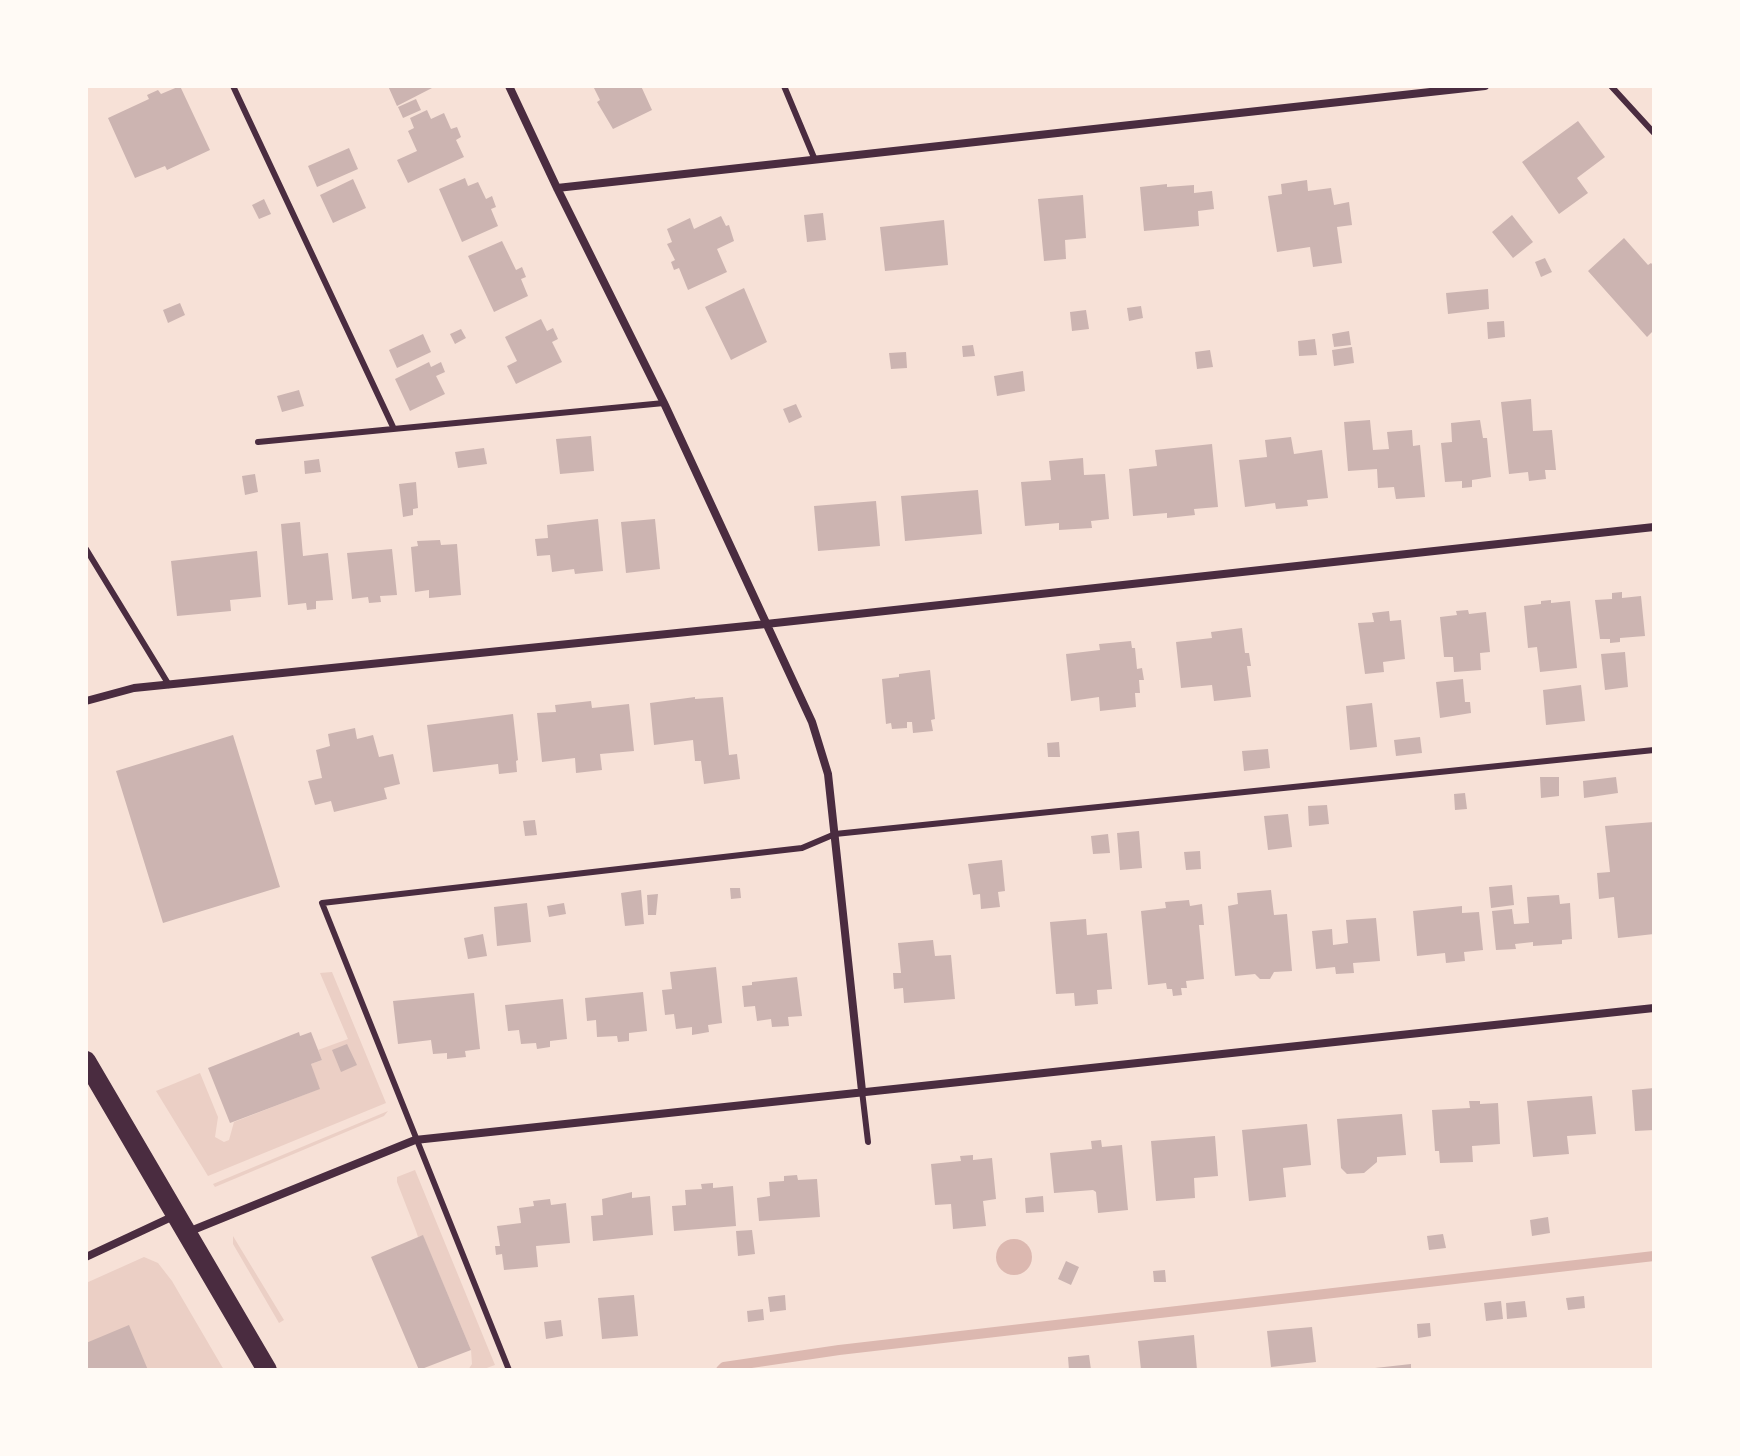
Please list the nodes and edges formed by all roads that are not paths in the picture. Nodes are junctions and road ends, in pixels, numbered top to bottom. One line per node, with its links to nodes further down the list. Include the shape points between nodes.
1 (233, 86): 10 (lane)
2 (509, 86): 8 (street)
3 (784, 86): 7 (lane)
4 (1485, 86): 7 (street)
5 (1611, 86): 6 (lane)
6 (1654, 133)
7 (815, 161): 8 (street)
8 (557, 188): 9 (street)
9 (664, 403): 10 (lane); 14 (street)
10 (394, 429): 11 (lane)
11 (258, 442)
12 (1654, 527): 14 (street)
13 (86, 549): 15 (lane)
14 (766, 624): 15 (street); 18 (street, via 812,722 828,774)
15 (169, 685): 16 (street)
16 (86, 701)
17 (1654, 750): 18 (lane)
18 (835, 834): 21 (street); 22 (lane, via 802,848 322,903)
19 (1654, 1008): 21 (street)
20 (86, 1061): 24 (main road)
21 (862, 1091): 22 (street); 23 (lane)
22 (415, 1140): 24 (street); 27 (lane)
23 (868, 1142)
24 (183, 1223): 25 (street); 26 (main road)
25 (86, 1257)
26 (267, 1370)
27 (509, 1370)

